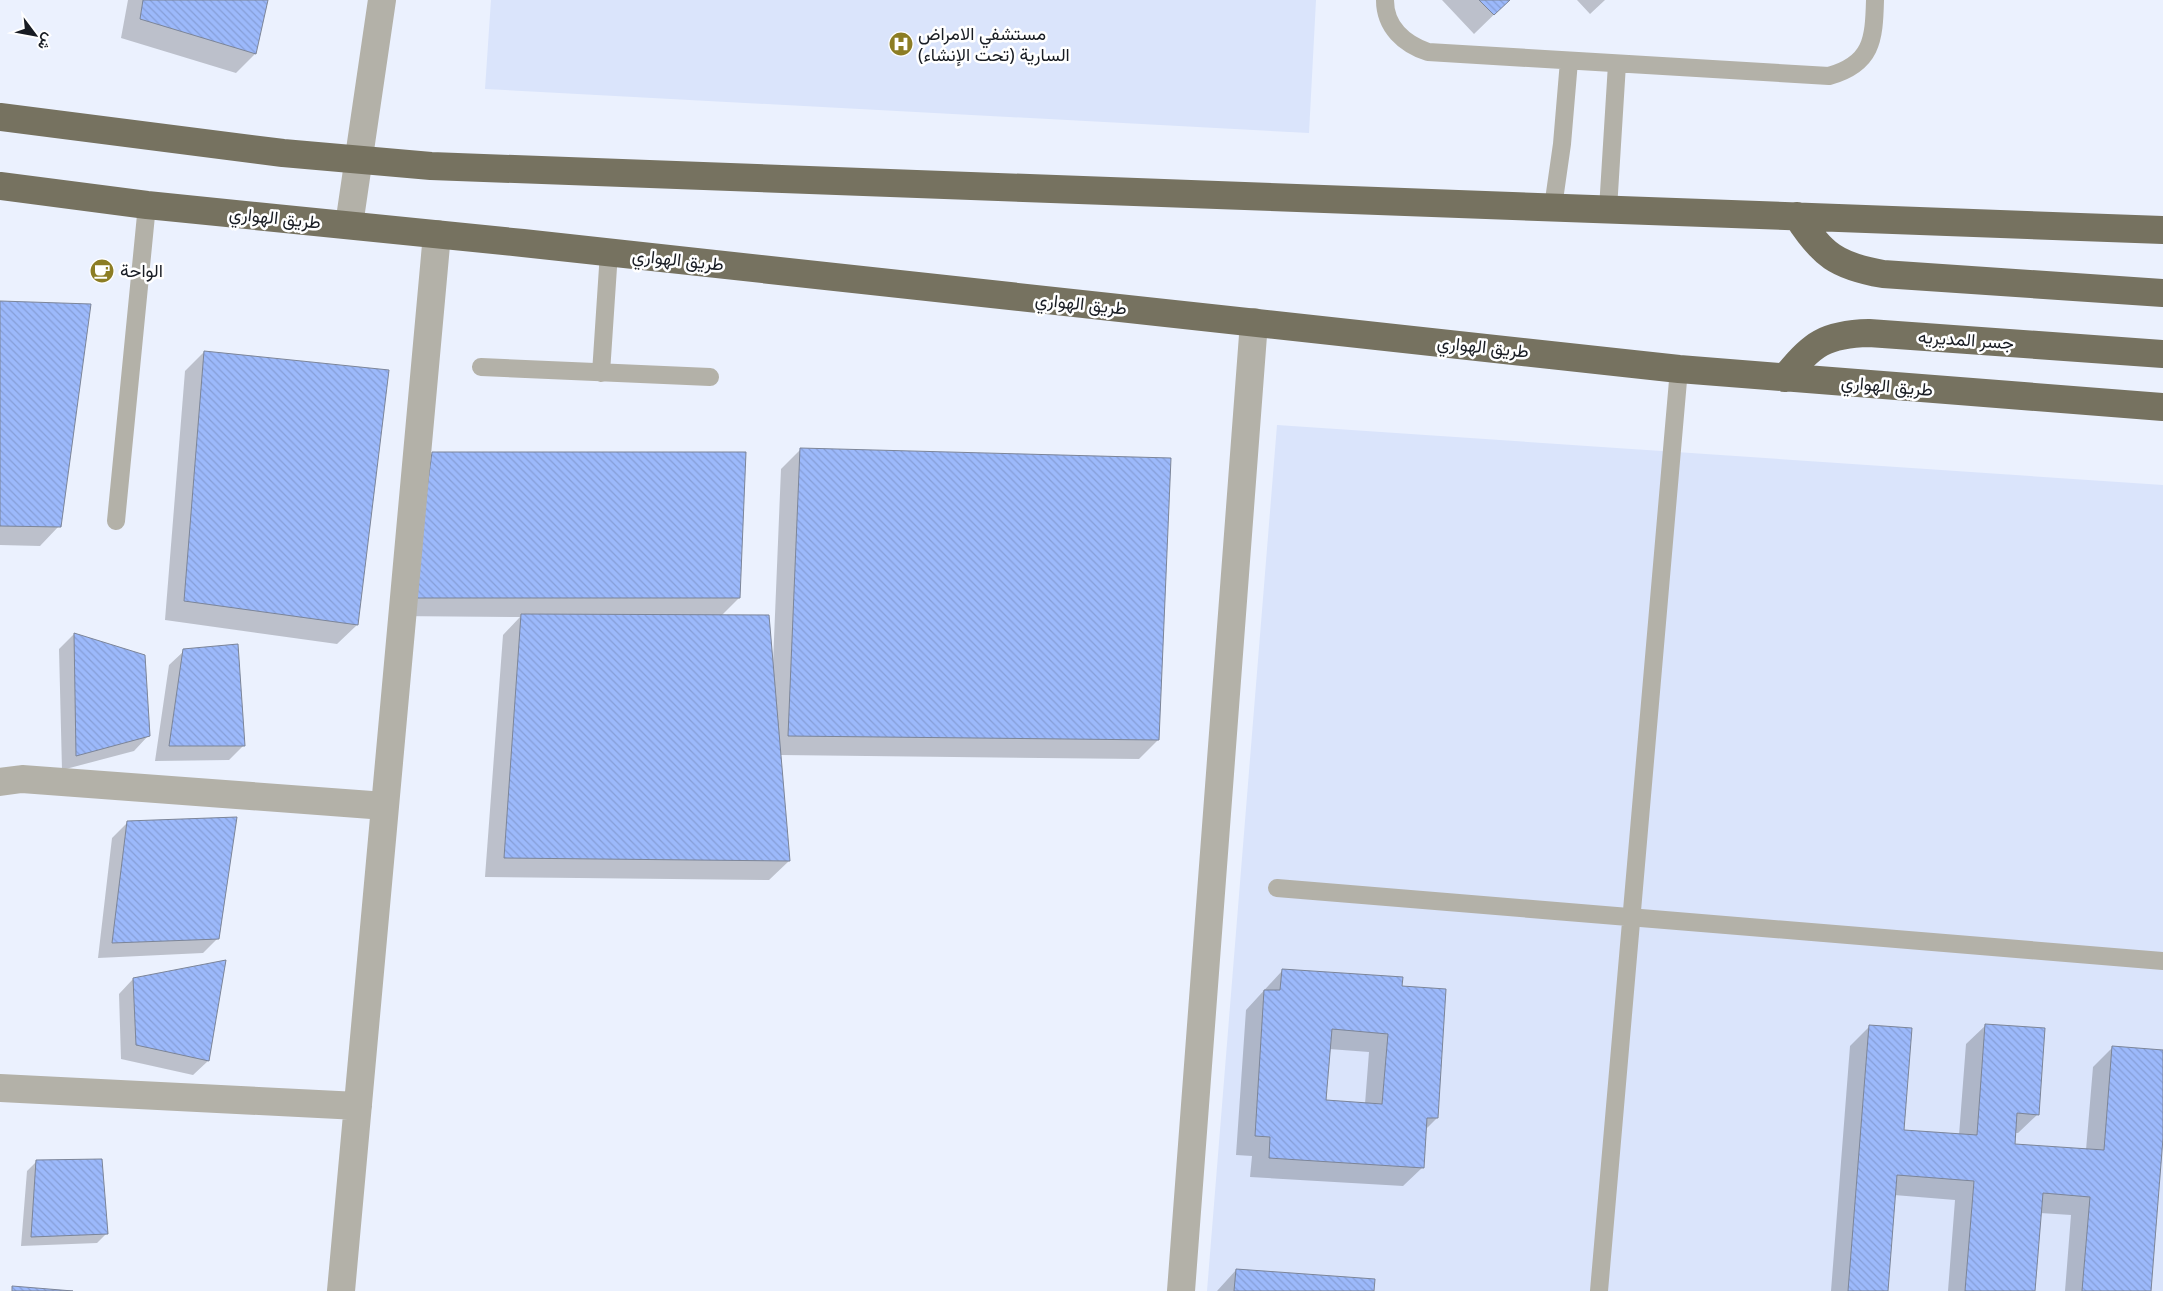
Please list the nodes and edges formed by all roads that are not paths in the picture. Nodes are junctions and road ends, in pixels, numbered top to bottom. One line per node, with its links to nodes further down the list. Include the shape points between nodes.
1 (382, 0): 7 (street)
2 (1385, 0): 4 (lane, via 1394,29 1415,48 1428,52)
3 (1875, 0): 5 (lane, via 1874,31 1869,48 1859,62 1845,72 1829,76)
4 (1569, 61): 5 (lane); 10 (lane)
5 (1617, 64): 11 (lane)
6 (0, 117): 7 (highway)
7 (359, 160): 10 (highway, via 501,169); 13 (street)
8 (0, 186): 9 (highway, طريق الهواري)
9 (147, 205): 13 (highway, طريق الهواري); 26 (lane)
10 (1553, 207): 11 (highway)
11 (1608, 209): 12 (highway)
12 (1797, 216): 14 (highway); 17 (highway, via 1812,240 1831,257 1856,270)
13 (349, 225): 15 (highway, طريق الهواري)
14 (2163, 230)
15 (437, 234): 16 (highway, طريق الهواري); 28 (street)
16 (609, 252): 18 (highway, طريق الهواري); 22 (lane)
17 (2163, 293)
18 (1254, 322): 21 (highway, طريق الهواري); 35 (street)
19 (2163, 354): 24 (highway, جسر المديريه, via 1846,333 1820,342 1801,357)
20 (480, 366): 22 (lane)
21 (1680, 369): 24 (highway, طريق الهواري); 30 (lane)
22 (602, 373): 23 (lane)
23 (710, 377)
24 (1785, 378): 25 (highway, طريق الهواري)
25 (2163, 407)
26 (116, 521)
27 (0, 782): 28 (street, via 22,779)
28 (385, 806): 33 (street)
29 (1277, 888): 30 (lane)
30 (1633, 917): 31 (lane); 36 (lane)
31 (2163, 961)
32 (0, 1088): 33 (street)
33 (358, 1106): 34 (street)
34 (341, 1291)
35 (1181, 1291)
36 (1599, 1291)

